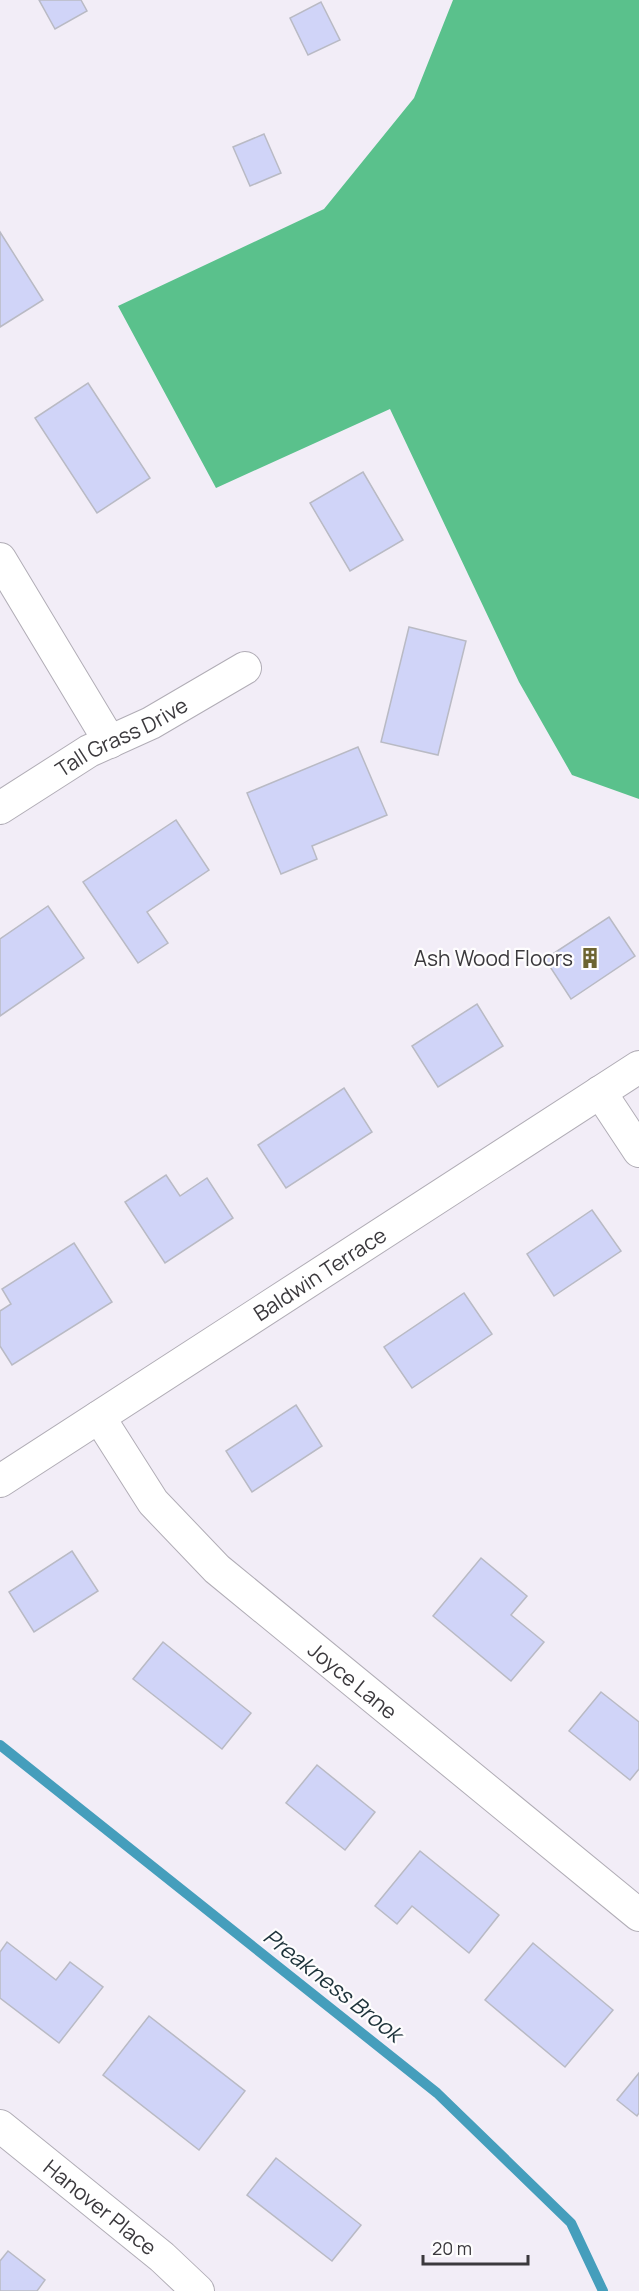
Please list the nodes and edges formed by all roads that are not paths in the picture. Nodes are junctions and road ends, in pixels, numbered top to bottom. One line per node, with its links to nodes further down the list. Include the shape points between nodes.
1 (0, 558): 3 (street)
2 (245, 668): 3 (street, Tall Grass Drive, via 151,723)
3 (110, 742): 4 (street, Tall Grass Drive, via 89,751)
4 (0, 808)
5 (639, 1067): 6 (street, Baldwin Terrace)
6 (600, 1092): 7 (street); 8 (street, Baldwin Terrace)
7 (639, 1151)
8 (99, 1417): 9 (street, Baldwin Terrace); 10 (street, Joyce Lane, via 153,1502 217,1569)
9 (0, 1481)
10 (639, 1915)
11 (0, 2126): 12 (street, Hanover Place, via 162,2257)
12 (198, 2291)

